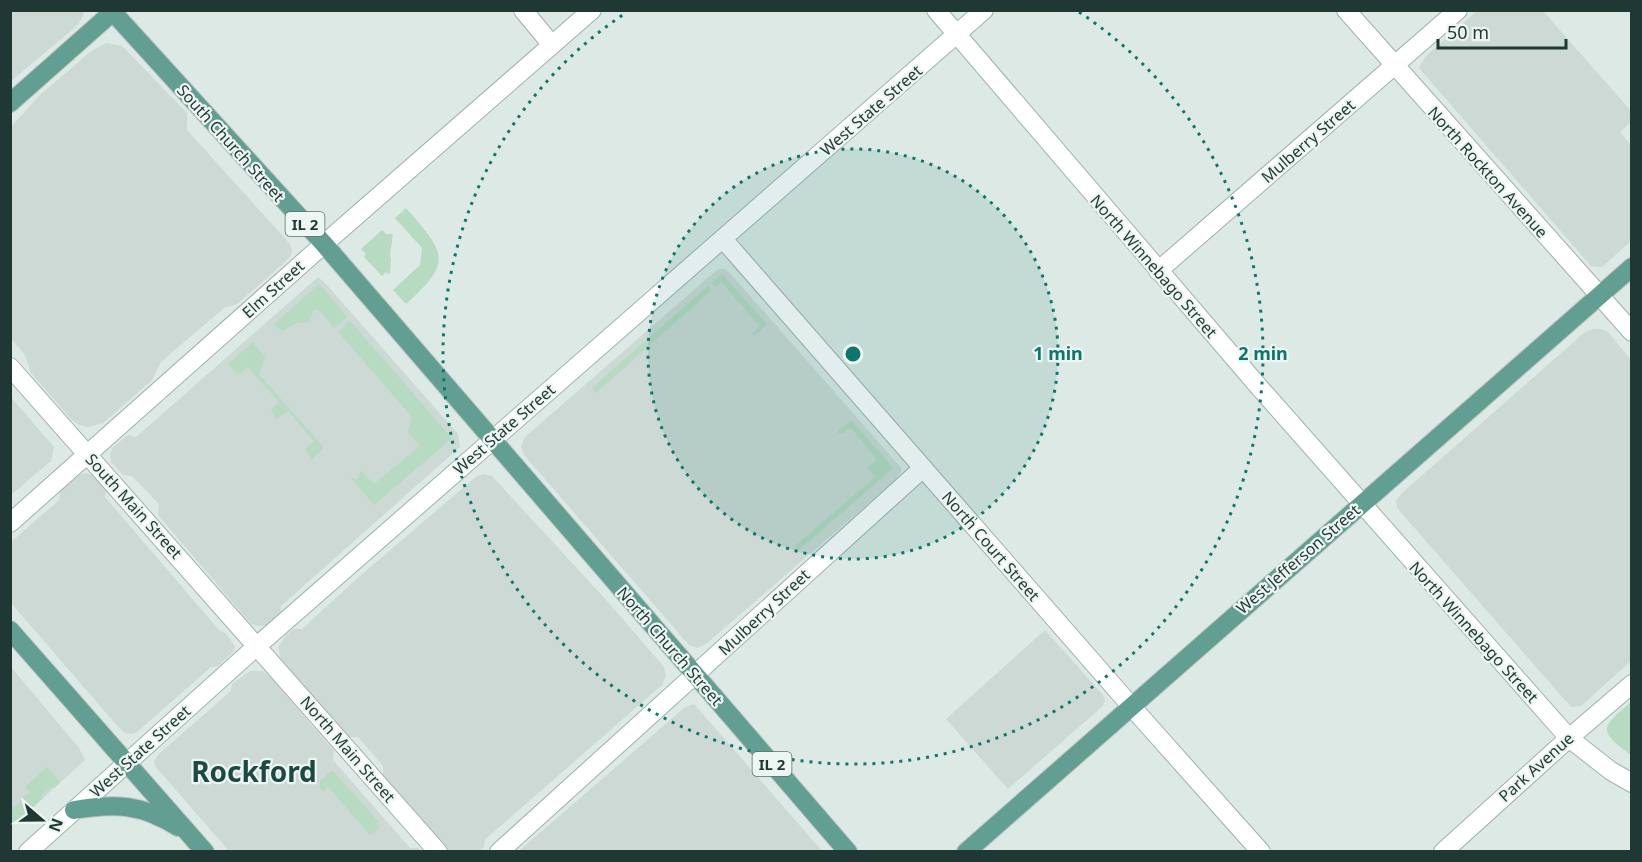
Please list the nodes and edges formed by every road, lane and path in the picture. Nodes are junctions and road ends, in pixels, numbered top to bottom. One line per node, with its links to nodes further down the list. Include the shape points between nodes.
1 (523, 10): 9 (street)
2 (592, 10): 9 (street, Elm Street)
3 (936, 10): 8 (street, North Winnebago Street)
4 (984, 10): 8 (street, West State Street)
5 (1346, 10): 10 (street, North Rockton Avenue)
6 (1458, 10): 10 (street, Mulberry Street)
7 (113, 11): 11 (main road); 13 (main road, South Church Street / IL 2)
8 (957, 34): 12 (street, West State Street); 15 (street, North Winnebago Street)
9 (552, 45): 13 (street, Elm Street)
10 (1394, 67): 15 (street, Mulberry Street); 16 (street, North Rockton Avenue)
11 (10, 102)
12 (723, 239): 19 (street, West State Street); 21 (street, North Court Street)
13 (324, 244): 19 (main road, South Church Street / IL 2); 20 (street, Elm Street)
14 (1632, 267): 16 (main road, West Jefferson Street)
15 (1158, 271): 22 (street, North Winnebago Street)
16 (1599, 295): 17 (street, North Rockton Avenue); 22 (main road, West Jefferson Street)
17 (1632, 332)
18 (10, 367): 20 (street, South Main Street)
19 (492, 440): 25 (street, West State Street); 26 (main road, North Church Street / IL 2)
20 (88, 454): 23 (street, Elm Street); 25 (street, South Main Street)
21 (923, 468): 26 (street, Mulberry Street); 28 (street, North Court Street)
22 (1361, 505): 28 (main road, West Jefferson Street); 29 (street, North Winnebago Street)
23 (10, 523)
24 (10, 630): 30 (main road)
25 (257, 646): 30 (street, West State Street); 36 (street, North Main Street)
26 (695, 675): 37 (street, Mulberry Street); 38 (main road, North Church Street / IL 2)
27 (1632, 684): 29 (street, Park Avenue)
28 (1131, 706): 39 (main road, West Jefferson Street); 40 (street, North Court Street)
29 (1569, 738): 31 (street, North Winnebago Street); 41 (street, Park Avenue)
30 (128, 762): 32 (street, West State Street); 33 (main road)
31 (1632, 783)
32 (74, 810): 33 (main road, via 107,805 138,808); 34 (street, West State Street)
33 (191, 835): 35 (main road)
34 (28, 852)
35 (206, 852)
36 (438, 852)
37 (499, 852)
38 (848, 852)
39 (966, 852)
40 (1261, 852)
41 (1443, 852)

